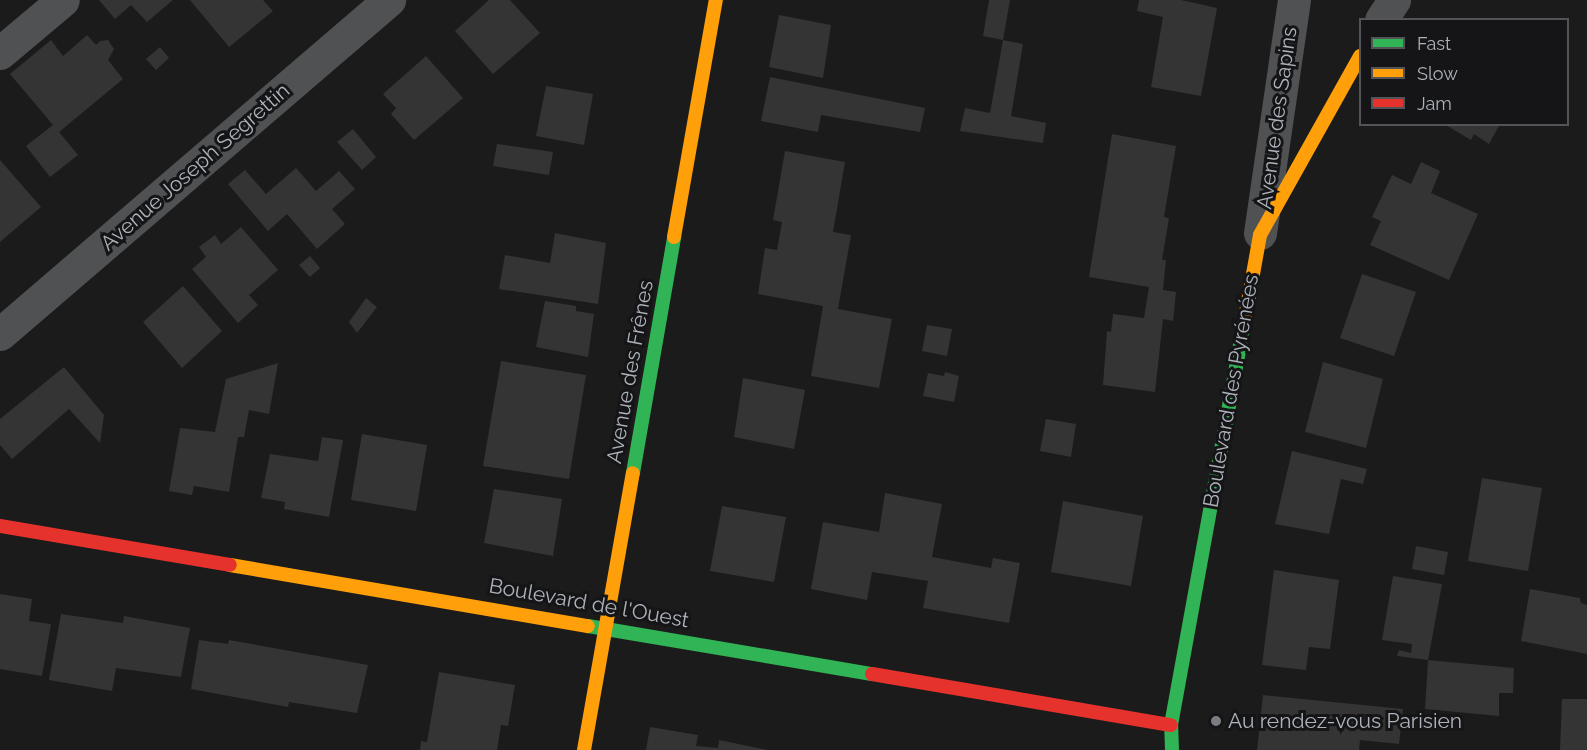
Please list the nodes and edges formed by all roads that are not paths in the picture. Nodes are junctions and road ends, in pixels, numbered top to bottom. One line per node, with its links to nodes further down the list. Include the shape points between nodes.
1 (63, 0): 7 (street)
2 (389, 0): 10 (street, Avenue Joseph Segrettin)
3 (716, 0): 12 (street, Avenue des Frênes)
4 (1294, 0): 9 (street, Avenue des Sapins)
5 (1394, 0): 6 (street)
6 (1382, 18)
7 (0, 54)
8 (1359, 58): 9 (street, Boulevard des Pyrénées)
9 (1260, 235): 13 (street, Boulevard des Pyrénées)
10 (4, 323)
11 (0, 526): 12 (street, Boulevard de l'Ouest)
12 (607, 627): 13 (street, Boulevard de l'Ouest); 14 (street, Avenue des Frênes)
13 (1171, 725): 15 (street, Boulevard des Pyrénées)
14 (584, 750)
15 (1172, 750)

